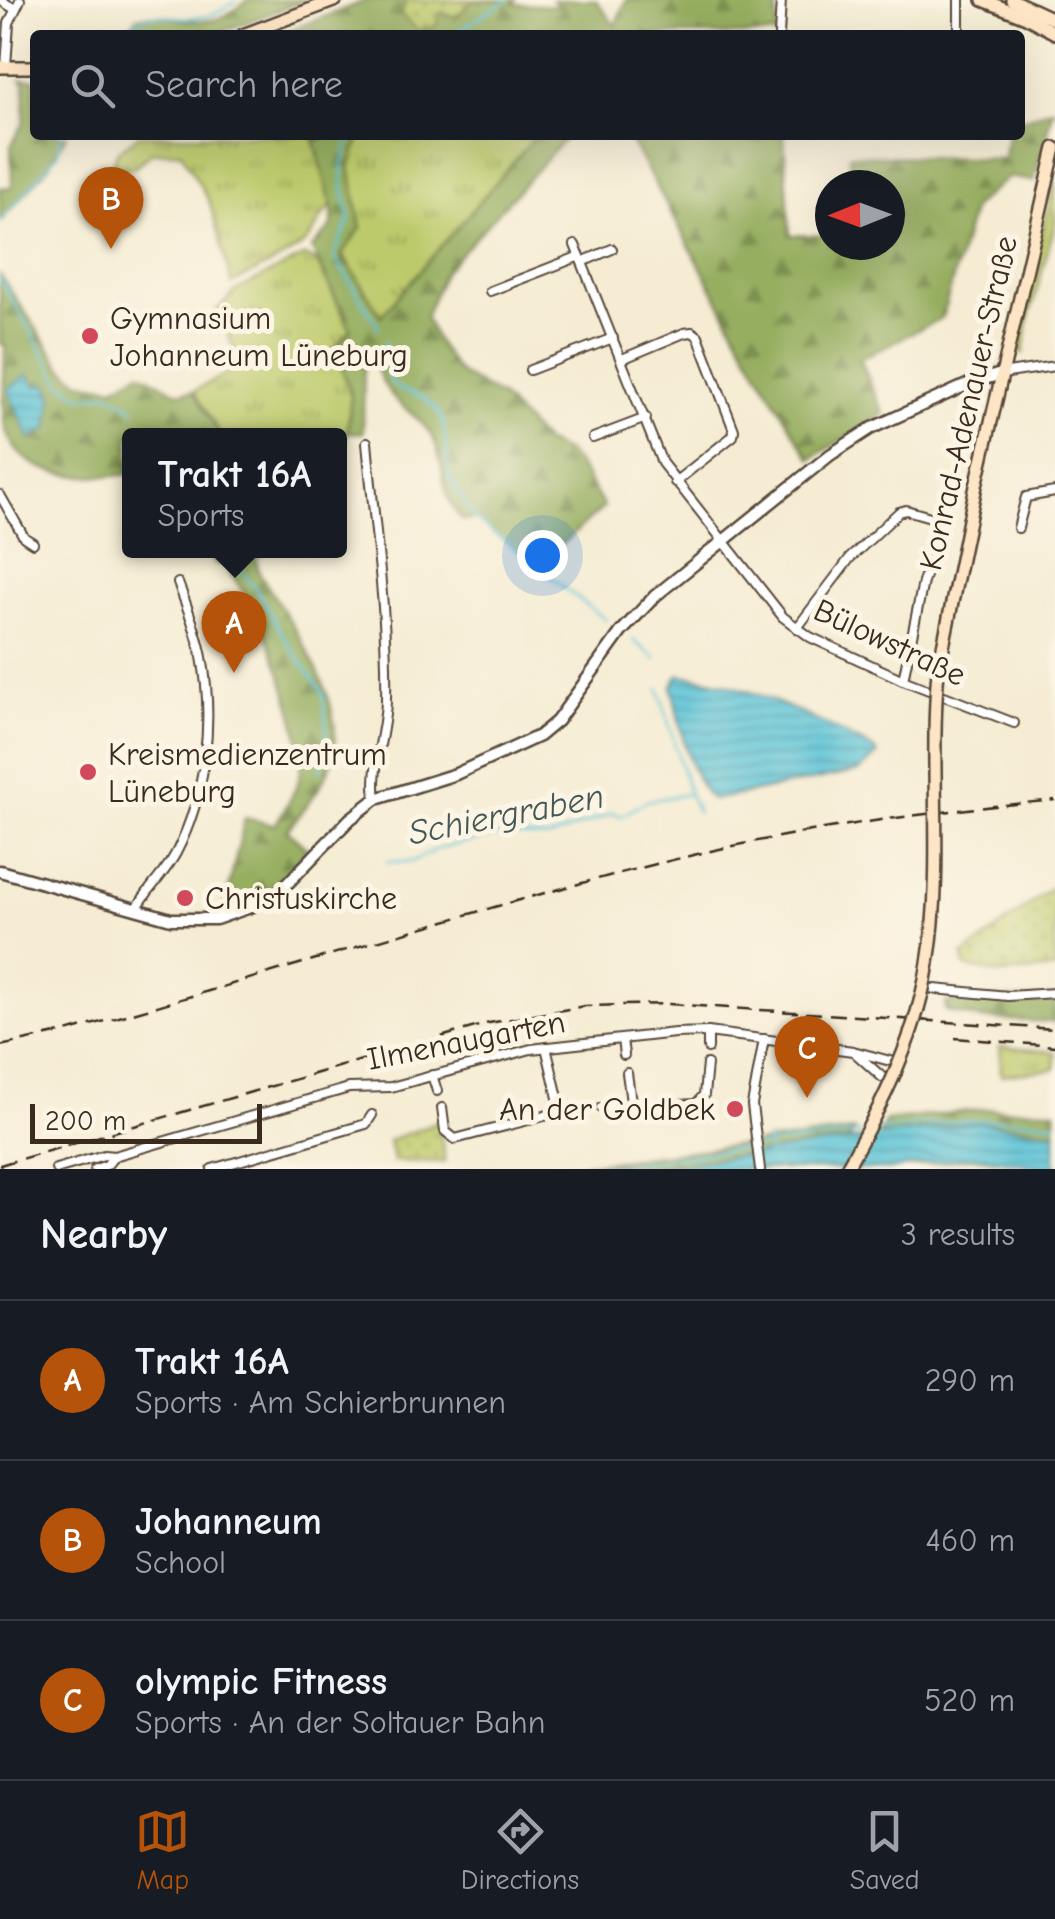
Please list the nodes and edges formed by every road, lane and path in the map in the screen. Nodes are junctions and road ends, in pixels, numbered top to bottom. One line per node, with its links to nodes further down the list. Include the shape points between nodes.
1 (0, 0): 7 (street)
2 (336, 0): 9 (main road)
3 (780, 0): 10 (street)
4 (959, 0): 11 (street)
5 (983, 0): 12 (main road)
6 (1012, 0): 8 (main road)
7 (18, 4): 13 (street)
8 (1055, 20)
9 (255, 30)
10 (780, 30)
11 (959, 30)
12 (1055, 33)
13 (3, 67): 14 (main road)
14 (30, 67)
15 (1055, 148): 24 (main road, Konrad-Adenauer-Straße)
16 (575, 245): 18 (street, Bülowstraße)
17 (612, 249): 18 (street)
18 (581, 259): 19 (street); 20 (street, Bülowstraße)
19 (490, 291)
20 (614, 338): 21 (street, Bülowstraße); 23 (street)
21 (622, 358): 25 (street, Bülowstraße); 28 (street, via 684,333 698,336 734,430)
22 (1055, 366): 24 (street)
23 (530, 370)
24 (1001, 374): 32 (street, via 849,442); 41 (main road, Konrad-Adenauer-Straße, bridge, via 938,671 934,914)
25 (646, 418): 26 (street); 28 (street, Bülowstraße)
26 (593, 438)
27 (367, 442): 38 (street, via 386,671)
28 (675, 482): 32 (street, Bülowstraße)
29 (1055, 492): 31 (street, via 1026,497)
30 (0, 495): 33 (street)
31 (1018, 528)
32 (722, 541): 35 (street, Bülowstraße); 38 (street, via 629,622 539,736 456,774)
33 (33, 543)
34 (178, 583): 40 (street, via 202,654 204,760 180,845)
35 (796, 628): 36 (street, Bülowstraße); 36 (street, via 850,558 899,512 934,518 940,529)
36 (902, 680): 37 (street, Bülowstraße)
37 (1014, 723)
38 (376, 799): 40 (street, via 282,889 252,907 197,921)
39 (0, 871): 40 (street)
40 (136, 910)
41 (924, 988): 42 (street, via 1008,996); 63 (main road, Konrad-Adenauer-Straße, bridge, via 902,1056)
42 (1055, 992)
43 (708, 1032): 44 (street, Ilmenaugarten); 45 (street, Ilmenaugarten); 47 (street)
44 (622, 1038): 46 (street, Ilmenaugarten); 49 (street)
45 (764, 1039): 48 (street, Ilmenaugarten); 62 (street, via 752,1114)
46 (546, 1047): 52 (street, Ilmenaugarten); 55 (street, via 559,1102 552,1114 455,1139 445,1131)
47 (708, 1048)
48 (854, 1051): 48 (street, via 882,1077 896,1073 889,1059)
49 (624, 1055)
50 (707, 1064): 54 (street, via 701,1102)
51 (626, 1072): 54 (street)
52 (432, 1075): 53 (street); 58 (street, Ilmenaugarten, via 391,1087 349,1088)
53 (437, 1091)
54 (634, 1105): 56 (street)
55 (442, 1108)
56 (601, 1108)
57 (372, 1116): 61 (street, Ilmenaugarten, via 366,1124)
58 (114, 1156): 59 (street, Ilmenaugarten); 60 (street, Ilmenaugarten)
59 (56, 1169)
60 (95, 1169)
61 (212, 1169)
62 (760, 1169)
63 (846, 1169)

